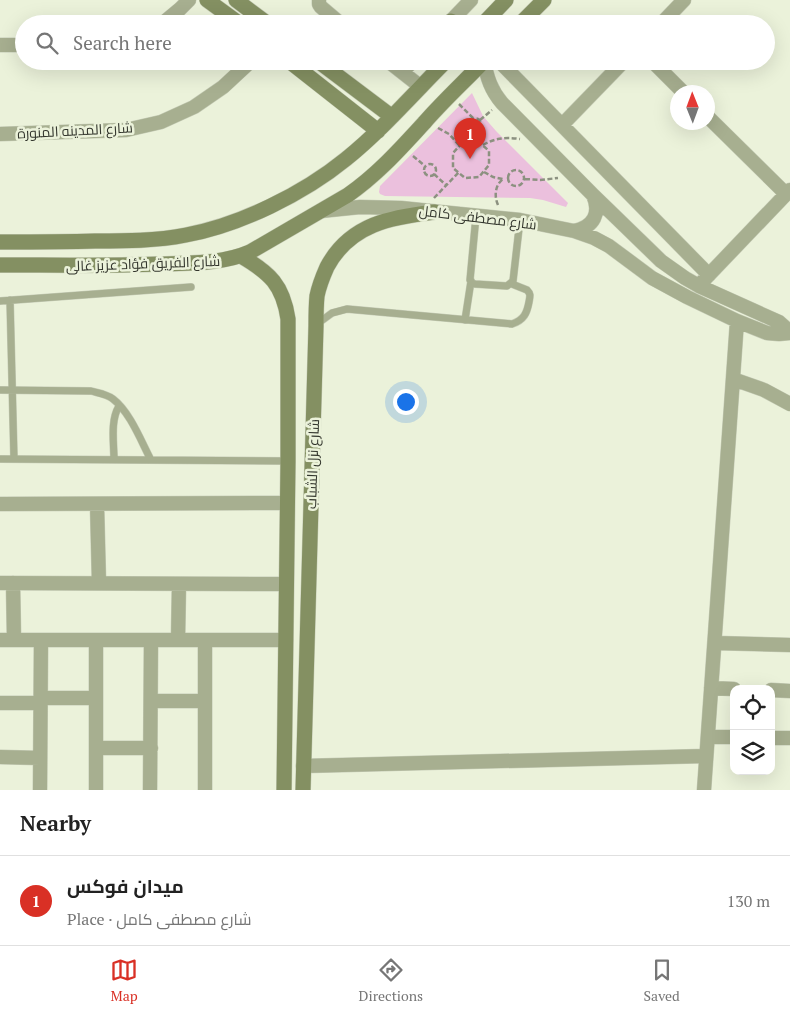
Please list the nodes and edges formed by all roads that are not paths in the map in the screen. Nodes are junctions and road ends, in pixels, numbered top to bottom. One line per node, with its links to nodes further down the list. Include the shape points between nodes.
1 (189, 0): 9 (street)
2 (207, 0): 10 (street)
3 (236, 0): 11 (street)
4 (319, 0): 12 (street, via 321,7)
5 (471, 0): 13 (street)
6 (506, 0): 14 (street)
7 (544, 0): 15 (street)
8 (684, 0): 16 (street)
9 (173, 15)
10 (228, 15)
11 (256, 15)
12 (331, 15)
13 (458, 15)
14 (492, 15)
15 (529, 15)
16 (670, 15)
17 (15, 45): 18 (street)
18 (0, 46)
19 (241, 70): 36 (street, شارع المدينه المنورة, via 194,107 161,122 126,130)
20 (301, 70): 35 (street)
21 (330, 70): 32 (street)
22 (399, 70): 29 (street)
23 (437, 70): 31 (street, شارع الفريق فؤاد عزيز غالى)
24 (475, 70): 39 (street, شارع الفريق فؤاد عزيز غالى, via 377,173)
25 (486, 70): 38 (street, شارع مصطفى كامل, via 496,96)
26 (508, 70): 34 (street)
27 (615, 70): 34 (street)
28 (661, 70): 30 (street)
29 (402, 72): 31 (street)
30 (676, 85)
31 (421, 87): 32 (street, شارع الفريق فؤاد عزيز غالى)
32 (391, 116): 35 (street, شارع الفريق فؤاد عزيز غالى)
33 (715, 123): 37 (street)
34 (562, 125): 51 (street)
35 (378, 130): 44 (street, شارع الفريق فؤاد عزيز غالى, via 329,172 291,196 228,224 185,235)
36 (0, 134)
37 (788, 192): 51 (street)
38 (592, 195): 43 (street, via 596,202 594,218 589,225); 54 (street, شارع مصطفى كامل, via 661,261)
39 (320, 211): 40 (street, شارع مصطفى كامل, via 380,207); 47 (street, شارع الفريق فؤاد عزيز غالى)
40 (428, 211): 41 (street, شارع مصطفى كامل); 61 (street, شارع نزل الشباب, via 380,222 346,242 320,283)
41 (476, 216): 42 (street, شارع مصطفى كامل); 52 (lane)
42 (520, 220): 43 (street, شارع مصطفى كامل); 53 (lane)
43 (574, 231): 56 (street, شارع مصطفى كامل, via 610,246 652,278)
44 (120, 241): 46 (street, شارع الفريق فؤاد عزيز غالى); 50 (street, via 114,253)
45 (0, 242): 46 (street, شارع الفريق فؤاد عزيز غالى)
46 (45, 242): 49 (street, via 49,256)
47 (241, 256): 50 (street, شارع الفريق فؤاد عزيز غالى, via 216,262); 72 (street, شارع نزل الشباب, via 267,273 282,294 286,307)
48 (0, 265): 49 (street, شارع الفريق فؤاد عزيز غالى)
49 (41, 265): 50 (street, شارع الفريق فؤاد عزيز غالى)
50 (119, 265)
51 (709, 275): 54 (street)
52 (470, 281): 53 (lane, via 473,284); 59 (lane)
53 (512, 284): 59 (lane, via 530,294 522,319 512,324)
54 (699, 286): 56 (street); 62 (street, شارع مصطفى كامل, via 774,319)
55 (190, 287): 57 (lane)
56 (687, 298): 60 (street, شارع مصطفى كامل)
57 (10, 300): 58 (lane); 65 (lane)
58 (0, 301)
59 (465, 320): 61 (lane, via 347,309 332,313)
60 (738, 321): 62 (street, شارع مصطفى كامل, via 773,334); 63 (street)
61 (316, 326): 73 (street, شارع نزل الشباب)
62 (790, 332)
63 (734, 379): 66 (street); 88 (street)
64 (0, 390): 65 (lane)
65 (12, 390): 67 (lane, via 91,391 104,394); 69 (lane)
66 (790, 404)
67 (119, 406): 70 (lane, via 114,420); 71 (lane, via 129,418)
68 (0, 459): 69 (lane)
69 (14, 459): 70 (lane)
70 (114, 460): 71 (lane)
71 (150, 460): 72 (lane)
72 (288, 462): 73 (street); 76 (street, شارع نزل الشباب)
73 (312, 462): 108 (street, شارع نزل الشباب)
74 (0, 504): 75 (street, شارع نزل الشباب)
75 (98, 504): 76 (street, شارع نزل الشباب); 78 (street)
76 (287, 504): 80 (street, شارع نزل الشباب)
77 (7, 583): 78 (street); 81 (street)
78 (99, 584): 79 (street)
79 (179, 584): 80 (street); 85 (street)
80 (286, 584): 87 (street, شارع نزل الشباب)
81 (7, 640): 82 (street)
82 (41, 640): 83 (street); 95 (street)
83 (96, 640): 84 (street); 94 (street)
84 (151, 640): 85 (street); 96 (street)
85 (178, 640): 86 (street)
86 (205, 640): 87 (street); 97 (street)
87 (286, 640): 113 (street, شارع نزل الشباب)
88 (715, 643): 89 (street); 90 (street)
89 (790, 645)
90 (712, 688): 91 (street); 99 (street)
91 (730, 689)
92 (775, 690): 93 (street)
93 (790, 691)
94 (96, 698): 95 (street); 103 (street)
95 (40, 700): 98 (street); 107 (street)
96 (151, 701): 97 (street); 104 (street)
97 (205, 701): 112 (street)
98 (0, 703)
99 (708, 737): 100 (street); 105 (street)
100 (730, 738)
101 (775, 738): 102 (street)
102 (790, 738)
103 (96, 748): 104 (street); 110 (street)
104 (150, 748): 111 (street)
105 (706, 756): 108 (street); 115 (street)
106 (0, 757): 107 (street)
107 (40, 758): 109 (street)
108 (303, 766): 114 (street, شارع نزل الشباب)
109 (40, 790)
110 (96, 790)
111 (150, 790)
112 (205, 790)
113 (284, 790)
114 (303, 790)
115 (704, 790)

